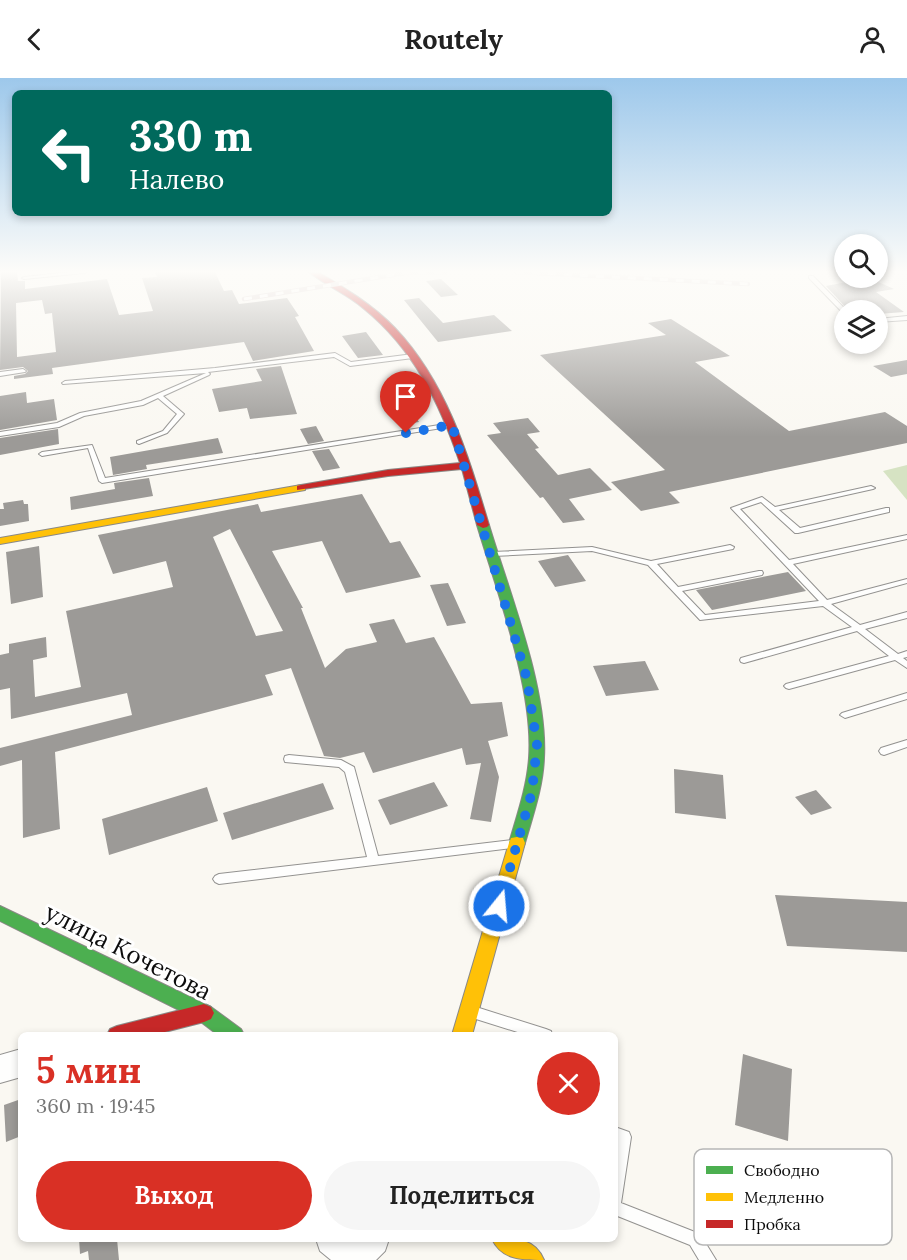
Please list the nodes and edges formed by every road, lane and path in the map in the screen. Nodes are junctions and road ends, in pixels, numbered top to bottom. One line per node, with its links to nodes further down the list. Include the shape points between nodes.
1 (388, 327): 2 (main road)
2 (413, 356): 3 (lane, via 350,364 335,356); 8 (main road, via 430,377)
3 (215, 370): 6 (lane); 7 (lane)
4 (23, 371): 5 (lane)
5 (0, 374)
6 (65, 383)
7 (159, 396): 9 (lane, via 143,403 82,414 59,425); 10 (lane, via 182,414 165,432)
8 (452, 425): 11 (lane, via 102,481 90,446); 12 (main road)
9 (0, 434)
10 (139, 441)
11 (42, 454)
12 (466, 466): 17 (main road, via 388,473); 19 (main road)
13 (871, 488): 14 (lane)
14 (774, 509): 15 (lane, via 798,531); 21 (lane, via 762,499 735,508)
15 (886, 510)
16 (907, 537): 21 (lane)
17 (0, 541)
18 (730, 547): 20 (lane)
19 (490, 555): 20 (lane, via 592,549); 38 (main road, via 527,679 537,745 532,792)
20 (651, 563): 24 (lane)
21 (788, 563): 25 (lane)
22 (759, 573): 24 (lane)
23 (907, 581): 25 (lane)
24 (676, 590): 25 (lane, via 703,618)
25 (825, 603): 27 (lane)
26 (907, 615): 27 (lane)
27 (858, 628): 29 (lane); 30 (lane)
28 (907, 654): 29 (lane)
29 (896, 657): 31 (lane); 32 (lane)
30 (744, 660)
31 (907, 665)
32 (789, 686)
33 (907, 696): 34 (lane)
34 (845, 715)
35 (907, 743): 36 (lane)
36 (884, 751)
37 (289, 759): 39 (lane, via 341,764 350,770)
38 (518, 843): 39 (lane); 42 (main road)
39 (374, 861): 40 (lane)
40 (219, 879)
41 (0, 913): 43 (main road, улица Кочетова)
42 (467, 1010): 46 (main road); 47 (lane)
43 (204, 1013): 44 (main road); 45 (main road, улица Кочетова)
44 (129, 1032)
45 (230, 1032)
46 (463, 1032)
47 (537, 1032)
48 (18, 1064): 49 (street)
49 (0, 1069)
50 (618, 1135): 51 (lane, via 624,1137)
51 (618, 1179)
52 (618, 1209): 53 (lane)
53 (694, 1239)
54 (335, 1242): 58 (street)
55 (370, 1242): 58 (street)
56 (507, 1242): 59 (main road)
57 (699, 1245): 60 (lane)
58 (353, 1260)
59 (532, 1260)
60 (708, 1260)

